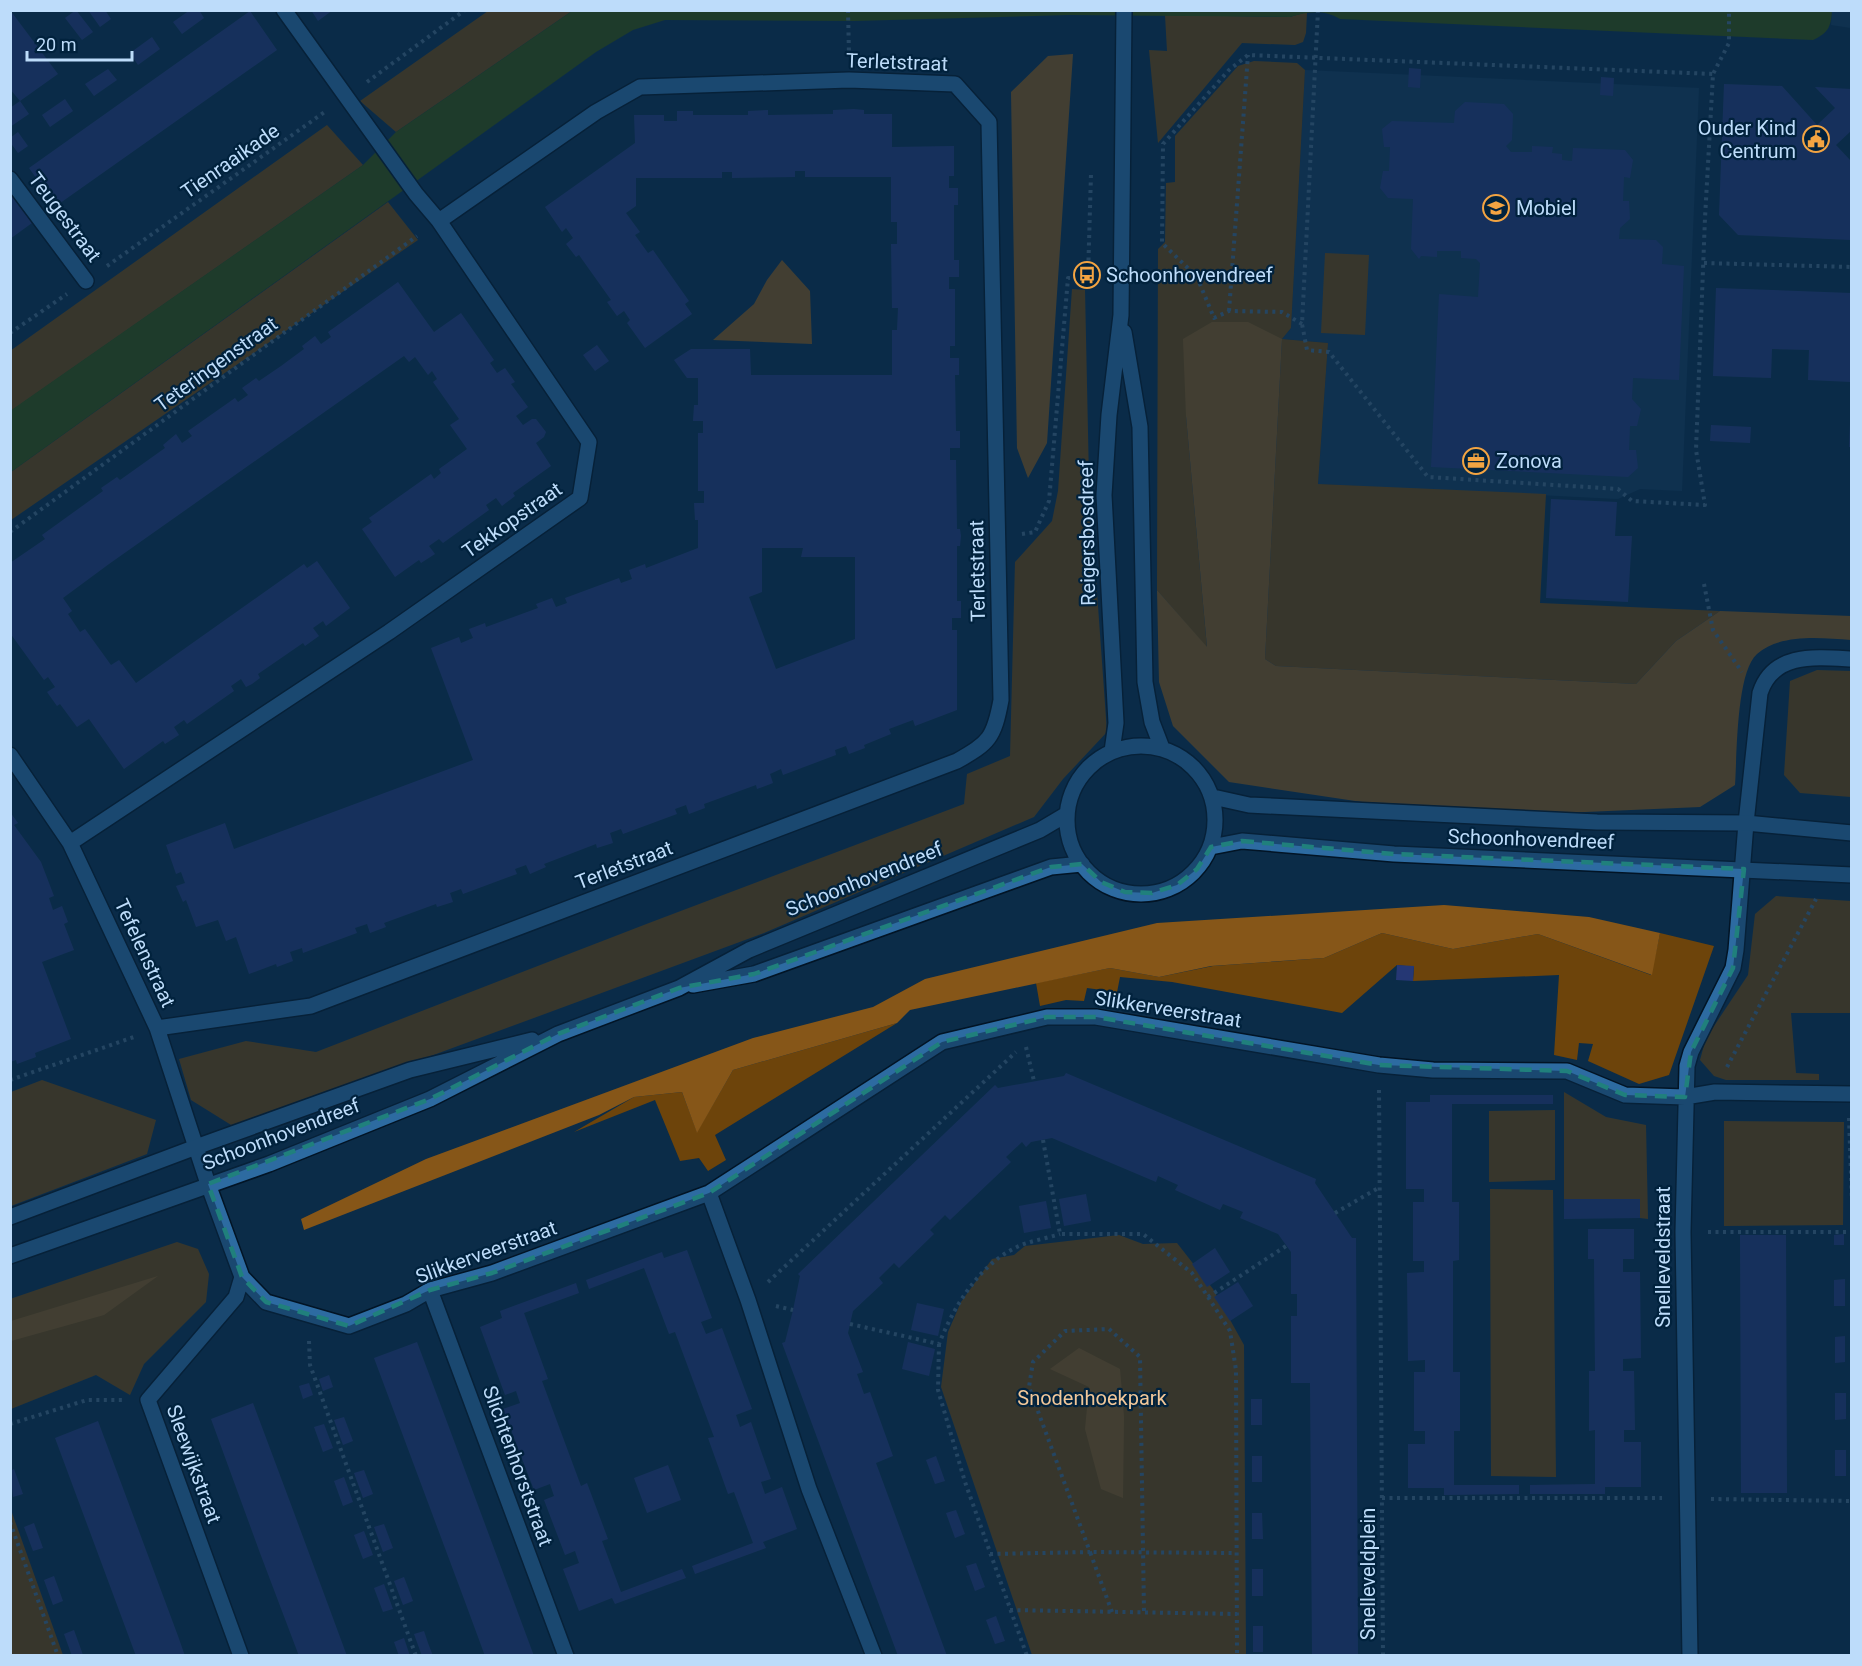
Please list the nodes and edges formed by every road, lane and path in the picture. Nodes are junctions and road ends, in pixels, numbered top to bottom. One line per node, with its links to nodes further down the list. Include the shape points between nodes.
1 (284, 10): 11 (street, Tekkopstraat)
2 (465, 10): 11 (path, Tienraaikade)
3 (849, 10): 7 (path)
4 (1124, 10): 19 (street, Reigersbosdreef)
5 (1318, 10): 9 (path)
6 (1729, 10): 10 (path, via 1729,43)
7 (849, 43)
8 (1248, 55): 9 (path); 18 (path); 18 (path, via 1229,70 1163,144 1162,243 1197,277 1214,318)
9 (1316, 60): 10 (path); 20 (path)
10 (1713, 74): 15 (path)
11 (346, 97): 14 (street, Tekkopstraat); 17 (path, Tienraaikade)
12 (1091, 174): 23 (path, via 1088,277 1068,278 1049,501 1035,532)
13 (10, 179): 17 (street, Teugestraat)
14 (439, 220): 22 (path, Teteringenstraat); 23 (street, Terletstraat, via 596,112 640,87 849,80 955,84 989,122); 34 (street, Tekkopstraat, via 589,442 580,498 389,632)
15 (1704, 263): 16 (path); 20 (path, via 1696,450 1705,505 1632,501 1618,489 1428,477 1329,352 1308,350)
16 (1851, 267)
17 (86, 281): 21 (path, Tienraaikade)
18 (1229, 310): 20 (path, via 1282,312)
19 (1121, 315): 27 (street, Reigersbosdreef, via 1140,428 1145,682 1152,722); 28 (street, Reigersbosdreef, via 1104,495 1116,723)
20 (1302, 324)
21 (10, 333)
22 (10, 532)
23 (997, 540): 41 (street, Terletstraat, via 1001,700 996,725 983,746 957,761 311,1006)
24 (1704, 584): 26 (path, via 1713,630)
25 (1851, 658): 32 (street, Snelleveldstraat, via 1808,656 1773,669 1763,682)
26 (1739, 671)
27 (1162, 748): 28 (street, via 1138,746); 30 (street, via 1184,758 1201,775)
28 (1112, 751): 31 (street, via 1090,766 1074,788)
29 (10, 755): 34 (street, Tefelenstraat)
30 (1212, 797): 32 (street, Schoonhovendreef, via 1249,805 1359,811 1597,822); 35 (street, via 1216,822)
31 (1067, 814): 36 (street, via 1070,841); 40 (street, Schoonhovendreef, via 1040,830 749,950)
32 (1746, 823): 33 (street, Schoonhovendreef); 37 (street, Snelleveldstraat)
33 (1851, 833)
34 (70, 843): 41 (street, Tefelenstraat)
35 (1211, 847): 36 (street, via 1197,869 1177,885 1152,893 1125,892 1101,882); 37 (street, Schoonhovendreef, via 1242,841 1394,854)
36 (1082, 864): 40 (street, Schoonhovendreef, via 1051,867 754,974)
37 (1744, 869): 38 (street, Schoonhovendreef); 48 (street, Snelleveldstraat, via 1733,968 1691,1052)
38 (1851, 875)
39 (1820, 892): 46 (path)
40 (679, 988): 42 (street, Schoonhovendreef)
41 (157, 1028): 44 (path); 50 (street, Tefelenstraat)
42 (558, 1034): 50 (street, Schoonhovendreef, via 410,1070); 51 (street, Schoonhovendreef, via 430,1099 269,1164)
43 (1379, 1065): 48 (street, Slikkerveerstraat, via 1433,1070 1567,1071 1625,1095); 52 (path); 53 (street, Slikkerveerstraat, via 1096,1017 1047,1017 942,1042)
44 (10, 1080)
45 (1034, 1081): 65 (path, via 1025,1044)
46 (1715, 1092): 47 (street, Slikkerveerstraat); 48 (street, Slikkerveerstraat)
47 (1850, 1094): 54 (path)
48 (1685, 1097): 57 (street, Snelleveldstraat)
49 (1043, 1140): 59 (path)
50 (196, 1147): 51 (street, Tefelenstraat); 56 (street, Schoonhovendreef)
51 (208, 1184): 61 (street, Schoonhovendreef); 62 (street, Slikkerveerstraat)
52 (1380, 1187): 55 (path); 72 (path, Snelleveldplein)
53 (709, 1193): 63 (street, Slikkerveerstraat, via 492,1273); 65 (street)
54 (1851, 1202)
55 (1335, 1213)
56 (10, 1217)
57 (1683, 1232): 58 (path); 73 (street, Snelleveldstraat)
58 (1851, 1232)
59 (1060, 1234): 64 (path, via 1143,1234 1192,1273); 69 (path, via 1015,1248 983,1272 950,1314)
60 (1286, 1246): 64 (path)
61 (10, 1256)
62 (242, 1277): 67 (street, Slikkerveerstraat, via 266,1302); 70 (street, Sleewijkstraat, via 236,1297)
63 (430, 1290): 67 (street, Slikkerveerstraat, via 406,1304 349,1326); 87 (street, Slichtenhorststraat)
64 (1208, 1297): 78 (path, via 1230,1331 1236,1370)
65 (748, 1300): 66 (path); 88 (street, via 808,1489)
66 (793, 1310)
67 (307, 1314): 86 (path, via 310,1365)
68 (850, 1324): 69 (path)
69 (939, 1344): 79 (path, via 938,1390)
70 (148, 1400): 71 (path, via 87,1400); 85 (street, Sleewijkstraat)
71 (10, 1424)
72 (1382, 1498): 73 (path); 91 (path, Snelleveldplein)
73 (1687, 1498): 74 (path); 92 (street, Snelleveldstraat)
74 (1851, 1501)
75 (10, 1522): 84 (path)
76 (1090, 1552): 77 (path); 77 (path, via 1029,1387 1033,1362 1065,1331 1109,1329 1140,1357); 79 (path); 81 (path)
77 (1143, 1552): 78 (path); 82 (path)
78 (1236, 1553): 83 (path)
79 (990, 1554): 80 (path)
80 (1010, 1610): 81 (path); 89 (path)
81 (1112, 1612): 82 (path)
82 (1144, 1612): 83 (path)
83 (1236, 1614): 90 (path)
84 (58, 1656)
85 (242, 1656)
86 (416, 1656)
87 (566, 1656)
88 (874, 1656)
89 (1027, 1656)
90 (1237, 1656)
91 (1383, 1656)
92 (1690, 1656)

